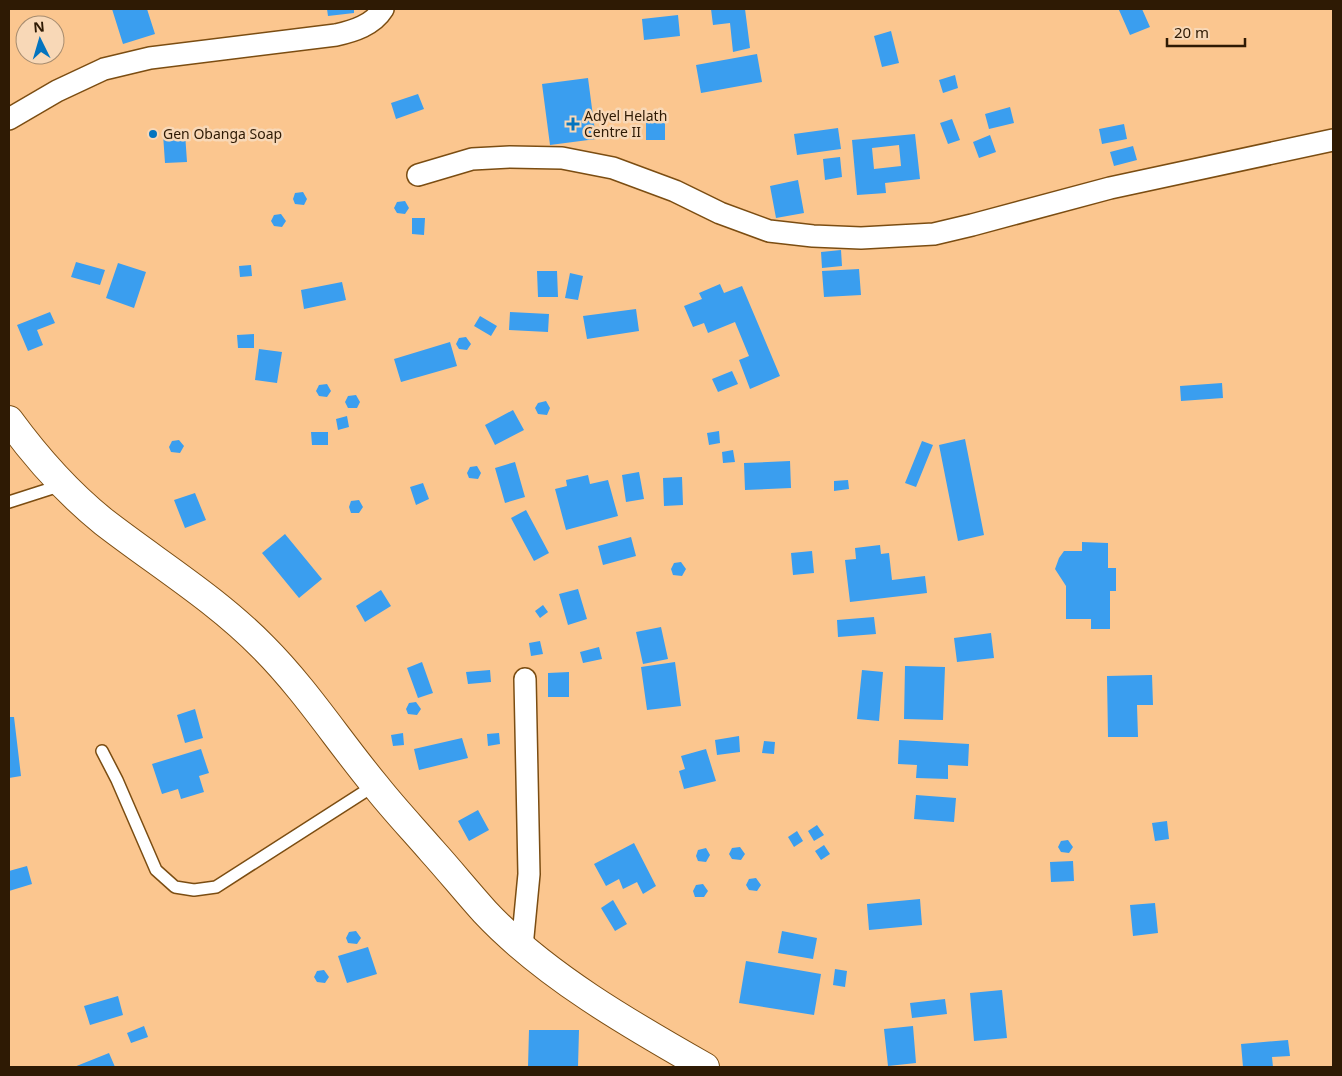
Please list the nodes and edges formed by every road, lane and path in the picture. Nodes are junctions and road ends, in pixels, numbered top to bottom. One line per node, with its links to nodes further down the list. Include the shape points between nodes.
1 (384, 9): 2 (street, via 355,31 150,58 104,69)
2 (9, 119)
3 (1333, 140): 4 (street, via 1110,188 934,234 861,238 769,230 613,168 562,158 472,159)
4 (418, 175)
5 (9, 420): 6 (street)
6 (64, 485): 7 (lane); 10 (street, via 102,520 235,620 262,646 294,680)
7 (9, 502)
8 (525, 679): 11 (street, via 529,864)
9 (102, 752): 10 (lane, via 156,870 175,886 194,890 216,887)
10 (375, 785): 11 (street, via 486,913)
11 (522, 948): 12 (street, via 580,990)
12 (705, 1067)

